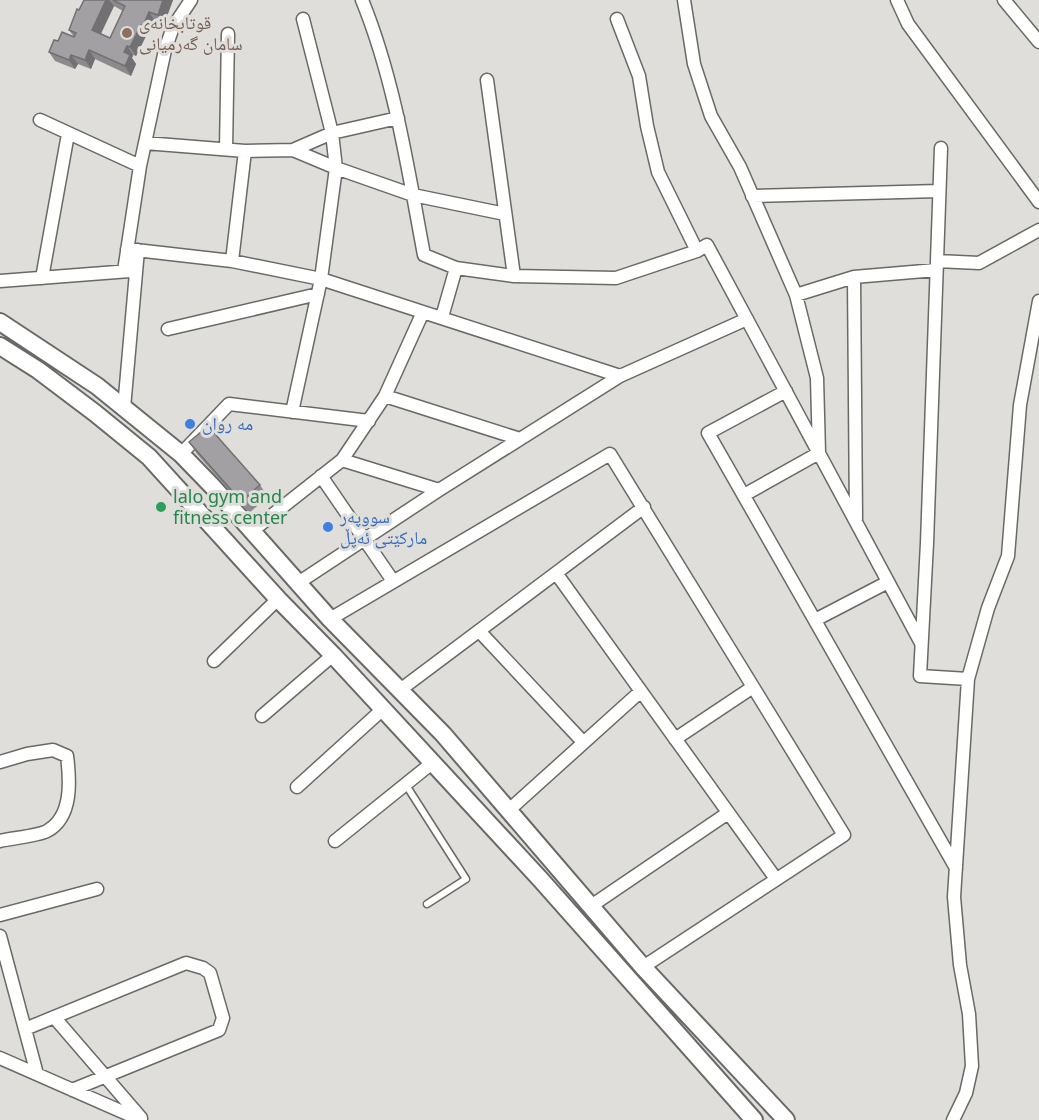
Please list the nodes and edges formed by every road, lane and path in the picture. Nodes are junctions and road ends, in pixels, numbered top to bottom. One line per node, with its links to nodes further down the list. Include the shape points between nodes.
1 (191, 0): 15 (street, via 173,27 165,50)
2 (363, 0): 11 (street)
3 (684, 0): 24 (street, via 694,64 711,116)
4 (897, 0): 25 (street, via 908,24)
5 (1004, 0): 9 (street)
6 (303, 19): 13 (street)
7 (617, 19): 29 (street, via 639,76 658,172)
8 (228, 34): 17 (street)
9 (1039, 42)
10 (487, 80): 26 (street)
11 (398, 118): 13 (street); 23 (street)
12 (40, 120): 14 (street)
13 (332, 133): 18 (street); 21 (street)
14 (68, 134): 20 (street); 36 (street)
15 (145, 143): 17 (street); 20 (street)
16 (941, 148): 22 (street)
17 (226, 149): 19 (street)
18 (293, 150): 19 (street); 21 (street)
19 (245, 151): 30 (street)
20 (140, 166): 28 (street)
21 (336, 168): 23 (street); 37 (street)
22 (939, 191): 24 (street); 31 (street)
23 (412, 195): 26 (street); 32 (street, via 424,255)
24 (752, 195): 40 (street)
25 (1039, 202)
26 (505, 213): 34 (street)
27 (1039, 230): 31 (street, via 979,263)
28 (132, 250): 30 (street); 33 (street)
29 (697, 250): 34 (street, via 616,278); 44 (street, via 707,245)
30 (232, 261): 37 (street)
31 (936, 265): 35 (street); 73 (street)
32 (456, 268): 34 (street); 43 (street)
33 (130, 271): 36 (street); 51 (street)
34 (514, 276)
35 (854, 277): 40 (street); 62 (street)
36 (42, 278): 38 (street)
37 (321, 279): 39 (street); 42 (street)
38 (0, 281)
39 (318, 294): 46 (street); 52 (street)
40 (796, 295): 55 (street, via 817,378)
41 (1039, 301): 76 (street, via 1020,405 1008,555)
42 (423, 312): 43 (street); 50 (street)
43 (442, 317): 48 (street)
44 (747, 319): 48 (street); 49 (street)
45 (0, 322): 51 (main road)
46 (168, 329)
47 (0, 346): 69 (main road, via 38,370 149,457)
48 (620, 376): 54 (street)
49 (786, 391): 55 (street); 60 (street, via 708,433)
50 (385, 396): 53 (street); 54 (street)
51 (124, 408): 56 (main road)
52 (292, 412): 53 (street); 56 (street, via 229,404)
53 (369, 421): 57 (street)
54 (520, 439): 59 (street)
55 (819, 453): 60 (street); 62 (street)
56 (181, 454): 63 (main road)
57 (342, 460): 58 (street); 59 (street)
58 (321, 476): 63 (street); 64 (street)
59 (439, 490): 64 (street)
60 (744, 495): 71 (street)
61 (644, 507): 65 (street); 66 (street, via 610,454); 77 (street)
62 (856, 521): 67 (street)
63 (252, 531): 68 (main road)
64 (364, 539): 66 (street); 68 (street)
65 (556, 573): 72 (street); 79 (street)
66 (393, 581): 70 (street)
67 (888, 582): 71 (street); 73 (street)
68 (298, 583): 70 (main road)
69 (278, 599): 74 (main road); 75 (street)
70 (330, 619): 78 (main road)
71 (815, 620): 93 (street)
72 (480, 632): 78 (street); 83 (street)
73 (921, 643): 76 (street, via 920,676)
74 (333, 655): 80 (main road); 81 (street)
75 (214, 661)
76 (968, 679): 93 (street)
77 (753, 687): 82 (street); 94 (street, via 844,835)
78 (400, 690): 88 (main road)
79 (641, 691): 82 (street); 83 (street)
80 (383, 709): 85 (main road); 87 (street)
81 (262, 716)
82 (675, 739): 89 (street)
83 (583, 742): 88 (street)
84 (0, 762): 90 (street, via 53,750 67,756 70,785 59,820 46,831)
85 (432, 762): 86 (street); 95 (main road)
86 (405, 784): 91 (street); 97 (lane, via 466,879)
87 (297, 787)
88 (508, 810): 92 (main road)
89 (728, 813): 94 (street); 98 (street)
90 (0, 841)
91 (336, 841)
92 (556, 866): 95 (main road); 98 (main road)
93 (957, 868): 108 (street, via 954,897 972,1066)
94 (776, 879): 101 (street)
95 (541, 880): 110 (main road)
96 (97, 889): 99 (street)
97 (427, 904)
98 (591, 906): 101 (main road)
99 (0, 915)
100 (0, 936): 103 (street)
101 (643, 967): 111 (main road)
102 (54, 1017): 103 (street); 106 (street); 106 (street, via 186,963 210,973 223,1018 219,1030)
103 (25, 1029): 105 (street)
104 (0, 1058): 105 (street)
105 (37, 1074): 107 (street)
106 (105, 1077): 107 (street); 109 (street)
107 (72, 1090): 109 (street)
108 (956, 1118)
109 (142, 1120)
110 (754, 1120)
111 (786, 1120)

